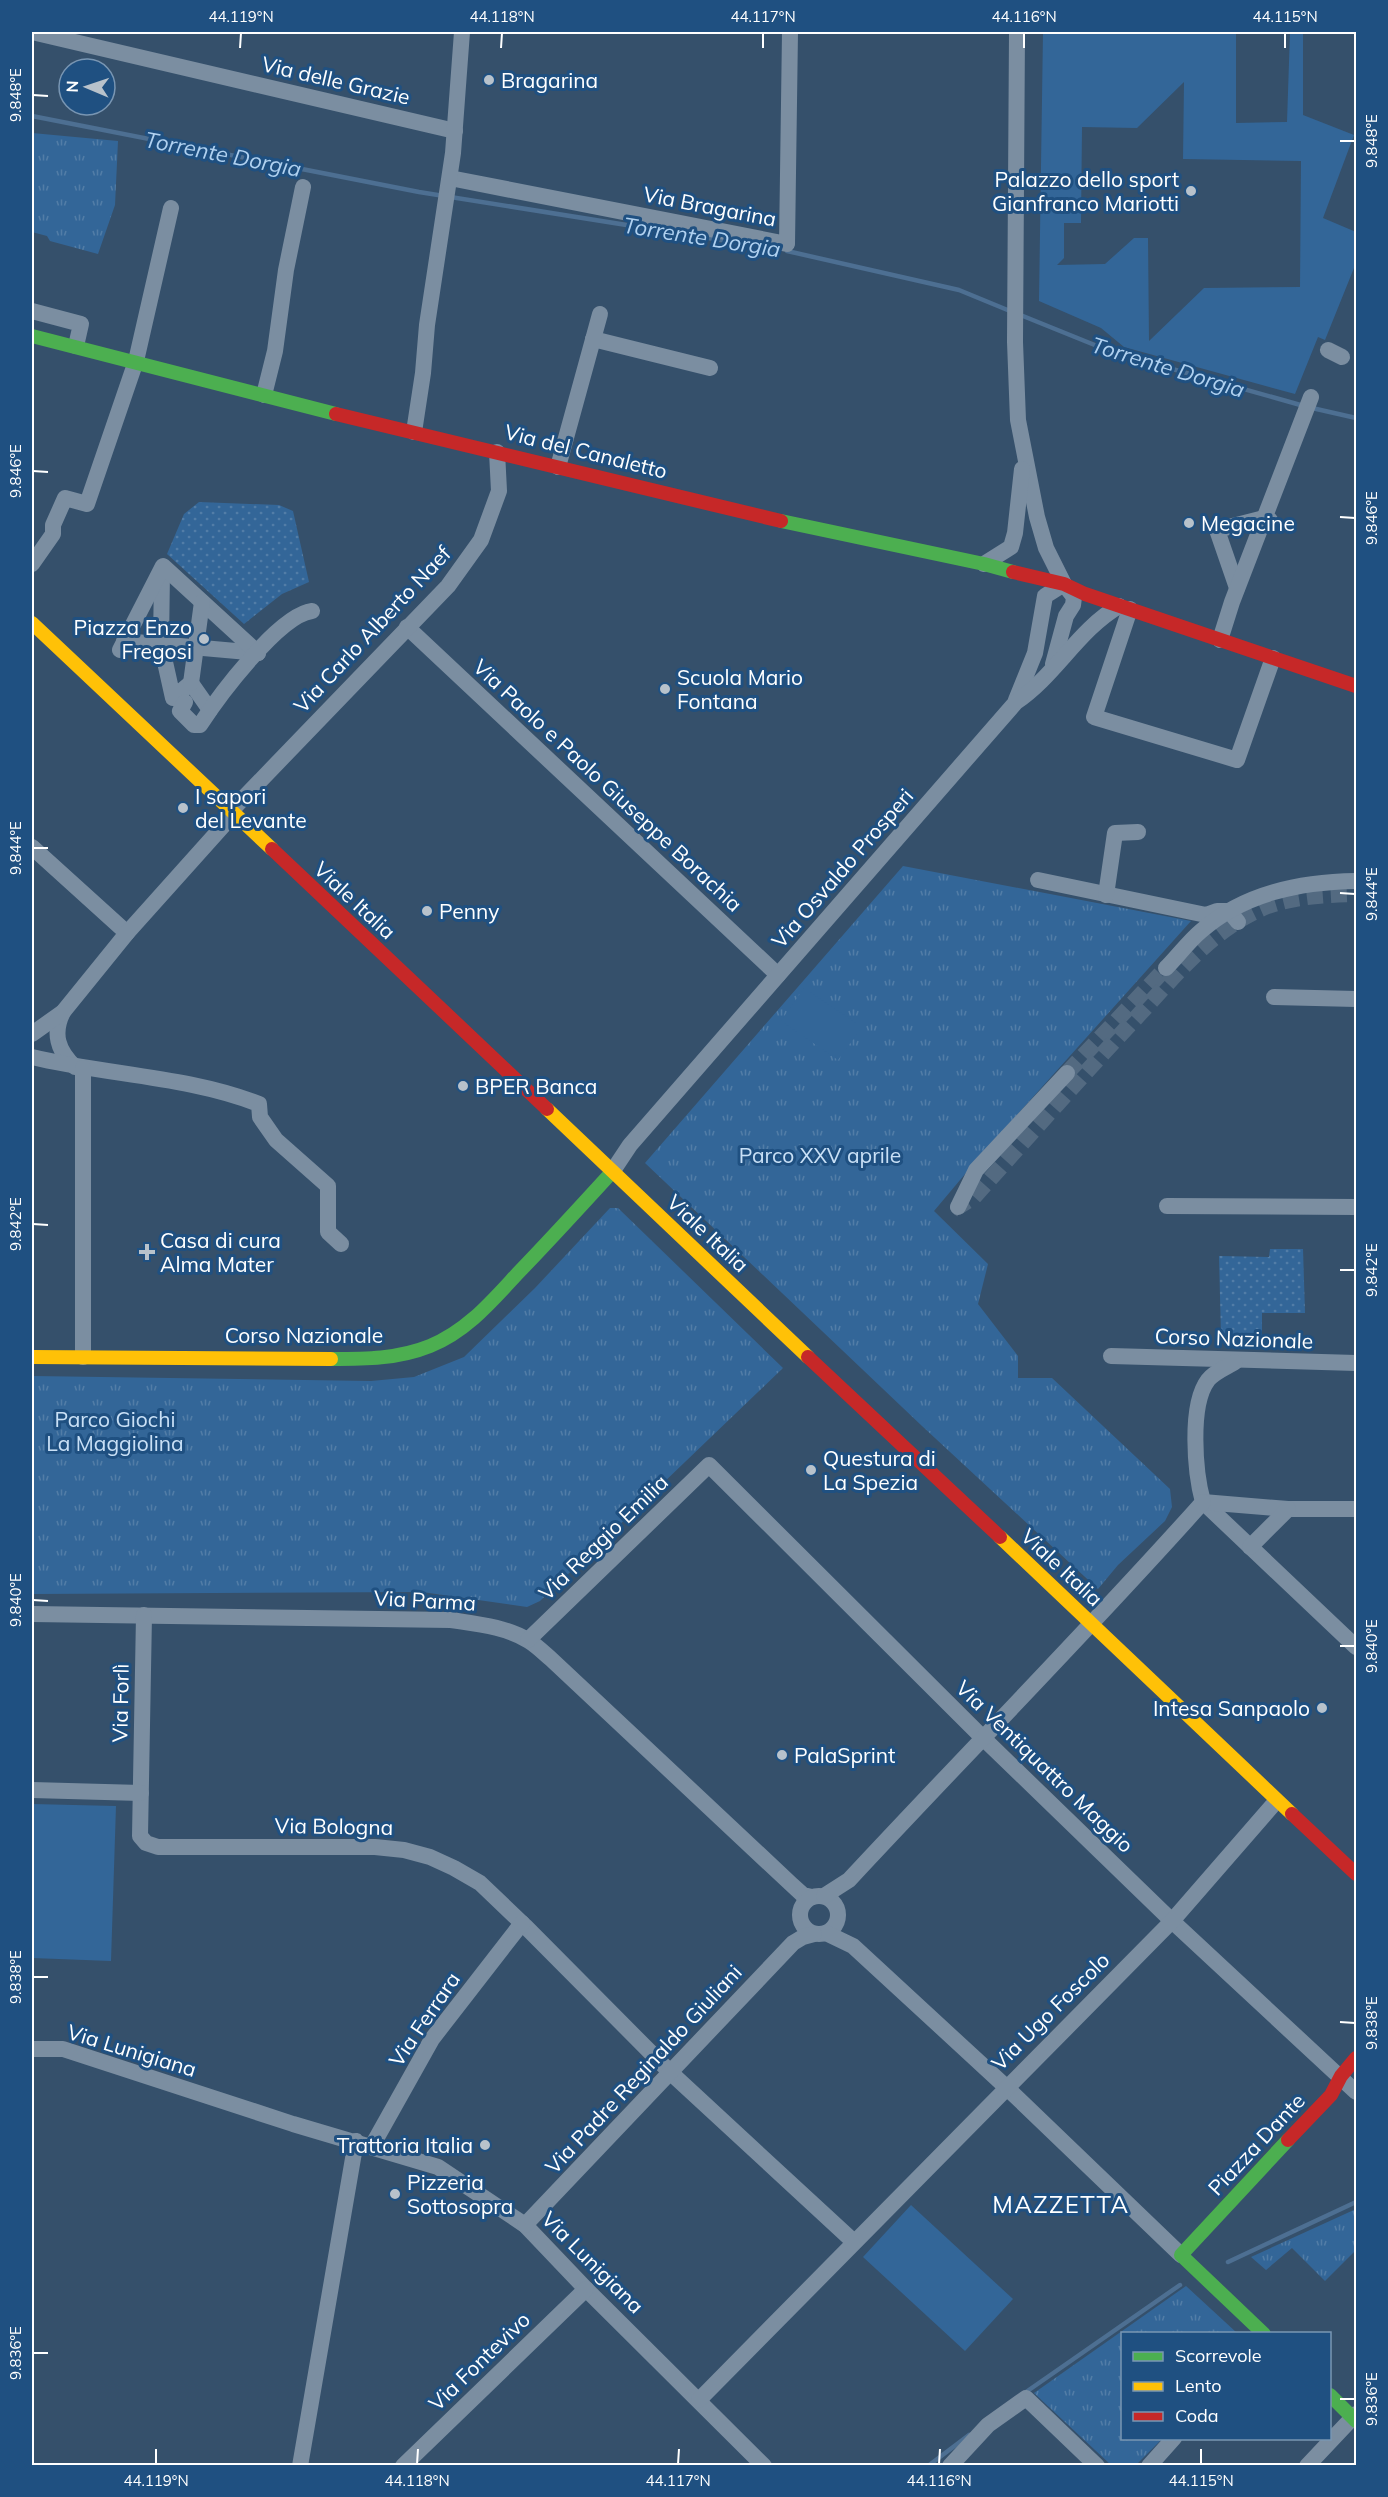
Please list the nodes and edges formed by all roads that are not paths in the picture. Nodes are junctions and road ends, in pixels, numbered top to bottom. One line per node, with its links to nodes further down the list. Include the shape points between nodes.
1 (32, 32): 5 (street, Via delle Grazie)
2 (462, 32): 5 (street)
3 (790, 32): 6 (street, Via Bragarina, via 787,244)
4 (1017, 32): 20 (street, via 1015,342)
5 (455, 131): 6 (street)
6 (450, 178): 18 (street)
7 (303, 187): 16 (street)
8 (171, 208): 14 (street)
9 (32, 312): 13 (street, via 81,324)
10 (600, 314): 12 (street)
11 (32, 336): 13 (street, Via del Canaletto)
12 (593, 339): 15 (street); 21 (street)
13 (76, 346): 14 (street, Via del Canaletto)
14 (136, 362): 16 (street, Via del Canaletto); 23 (street, via 87,504 65,498 53,534)
15 (710, 368)
16 (264, 395): 18 (street, Via del Canaletto)
17 (1311, 397): 22 (street)
18 (414, 432): 19 (street, Via del Canaletto)
19 (497, 452): 21 (street, Via del Canaletto); 32 (street, Via Carlo Alberto Naef, via 499,491 481,540 448,586)
20 (1023, 453): 24 (street, via 1011,548); 26 (street, Via Osvaldo Prosperi, via 1046,548)
21 (558, 467): 24 (street, Via del Canaletto, via 829,532)
22 (1269, 520): 27 (street); 27 (street, via 1217,530)
23 (32, 564)
24 (984, 564): 26 (street, Via del Canaletto)
25 (163, 566): 28 (street); 34 (street); 34 (street, via 122,645)
26 (1064, 584): 29 (street, Via del Canaletto); 38 (street, Via Osvaldo Prosperi, via 1074,597 1073,605 1066,616); 41 (street, via 1045,596 1035,653)
27 (1237, 588): 33 (street)
28 (202, 602): 35 (street); 36 (street)
29 (1124, 607): 33 (street, Via del Canaletto); 37 (street, via 1094,717 1237,760); 38 (street, via 1092,626)
30 (312, 611): 36 (street, via 298,615 276,632)
31 (32, 622): 43 (street, Viale Italia)
32 (407, 627): 43 (street, Via Carlo Alberto Naef); 52 (street, Via Paolo e Paolo Giuseppe Borachia)
33 (1220, 640): 37 (street, Via del Canaletto)
34 (161, 644): 35 (street); 40 (street)
35 (195, 647): 36 (street); 40 (street)
36 (258, 653): 42 (street)
37 (1272, 658): 39 (street, Via del Canaletto)
38 (1052, 669): 41 (street, Via Osvaldo Prosperi)
39 (1356, 686)
40 (182, 699): 42 (street); 42 (street, via 194,725 200,725)
41 (1016, 702): 52 (street, Via Osvaldo Prosperi)
42 (210, 710)
43 (231, 812): 50 (street, Via Carlo Alberto Naef); 60 (street, Viale Italia)
44 (1138, 832): 48 (street, via 1115,833)
45 (32, 847): 50 (street)
46 (1038, 880): 48 (street)
47 (1356, 880): 49 (street, via 1301,884 1275,891)
48 (1106, 895): 49 (street, via 1206,915 1217,911)
49 (1234, 916): 51 (street, via 1199,933)
50 (127, 933): 55 (street, Via Carlo Alberto Naef)
51 (1166, 968)
52 (778, 975): 60 (street, Via Osvaldo Prosperi, via 630,1145)
53 (1274, 997): 54 (street)
54 (1356, 999)
55 (63, 1012): 56 (street); 58 (street, via 57,1030 58,1045)
56 (32, 1034)
57 (32, 1057): 58 (street)
58 (79, 1068): 64 (street, via 192,1085 259,1104 260,1117 276,1140 328,1186 328,1232); 67 (street)
59 (1067, 1073): 62 (street, via 976,1170)
60 (612, 1172): 67 (street, Corso Nazionale, via 494,1299 448,1338 426,1348 397,1357 368,1359); 77 (street, Viale Italia)
61 (1167, 1206): 63 (street)
62 (958, 1207)
63 (1356, 1207)
64 (341, 1244)
65 (1111, 1356): 68 (street, Corso Nazionale)
66 (32, 1357): 67 (street, Corso Nazionale)
67 (83, 1357)
68 (1235, 1362): 69 (street, Corso Nazionale); 71 (street, via 1209,1378 1198,1398 1198,1477)
69 (1356, 1364)
70 (709, 1465): 78 (street, Via Reggio Emilia); 80 (street, Via Ventiquattro Maggio)
71 (1203, 1503): 72 (street); 74 (street); 77 (street)
72 (1288, 1509): 73 (street); 74 (street)
73 (1356, 1509)
74 (1250, 1547): 79 (street)
75 (32, 1614): 76 (street, Via Parma)
76 (144, 1615): 78 (street, Via Parma, via 451,1620 483,1624); 82 (street, Via Forlì)
77 (1092, 1624): 80 (street); 84 (street, Viale Italia)
78 (528, 1640): 86 (street, Via Parma, via 620,1722)
79 (1356, 1647)
80 (982, 1737): 85 (street); 87 (street, Via Ventiquattro Maggio)
81 (32, 1790): 82 (street)
82 (141, 1793): 88 (street, Via Bologna, via 140,1836 146,1843 158,1847 375,1846 404,1850 453,1868 480,1883)
83 (1272, 1806): 87 (street, Via Ugo Foscolo)
84 (1356, 1874)
85 (849, 1880): 86 (street); 89 (street)
86 (810, 1906): 89 (street, via 834,1903); 89 (street, via 806,1929); 90 (street, Via Padre Reginaldo Giuliani)
87 (1172, 1921): 95 (street, Via Ventiquattro Maggio); 96 (street, Via Ugo Foscolo)
88 (524, 1924): 91 (street); 94 (street, Via Bologna); 98 (street, Via Ferrara, via 432,2038)
89 (829, 1924): 90 (street, Via Padre Reginaldo Giuliani); 96 (street)
90 (793, 1943): 94 (street, Via Padre Reginaldo Giuliani)
91 (554, 1946)
92 (32, 2049): 98 (street, Via Lunigiana, via 63,2049)
93 (1356, 2058): 95 (street, Piazza Dante)
94 (672, 2073): 99 (street, Via Padre Reginaldo Giuliani); 100 (street)
95 (1341, 2076): 97 (street, Via Ventiquattro Maggio); 101 (street, Piazza Dante, via 1331,2095)
96 (1006, 2087): 100 (street, Via Ugo Foscolo); 101 (street)
97 (1356, 2092)
98 (364, 2144): 99 (street, Via Lunigiana, via 438,2167); 108 (street)
99 (525, 2225): 102 (street, Via Lunigiana)
100 (854, 2242): 105 (street, Via Ugo Foscolo)
101 (1181, 2255): 103 (street)
102 (586, 2289): 105 (street, Via Lunigiana); 109 (street, Via Fontevivo)
103 (1262, 2332)
104 (1331, 2397): 106 (street)
105 (699, 2400): 110 (street, Via Lunigiana)
106 (1355, 2417): 114 (street)
107 (1173, 2440): 113 (street)
108 (300, 2466)
109 (403, 2466)
110 (764, 2466)
111 (950, 2466): 112 (street, via 988,2425 1026,2398)
112 (1097, 2466)
113 (1149, 2466)
114 (1307, 2466)

